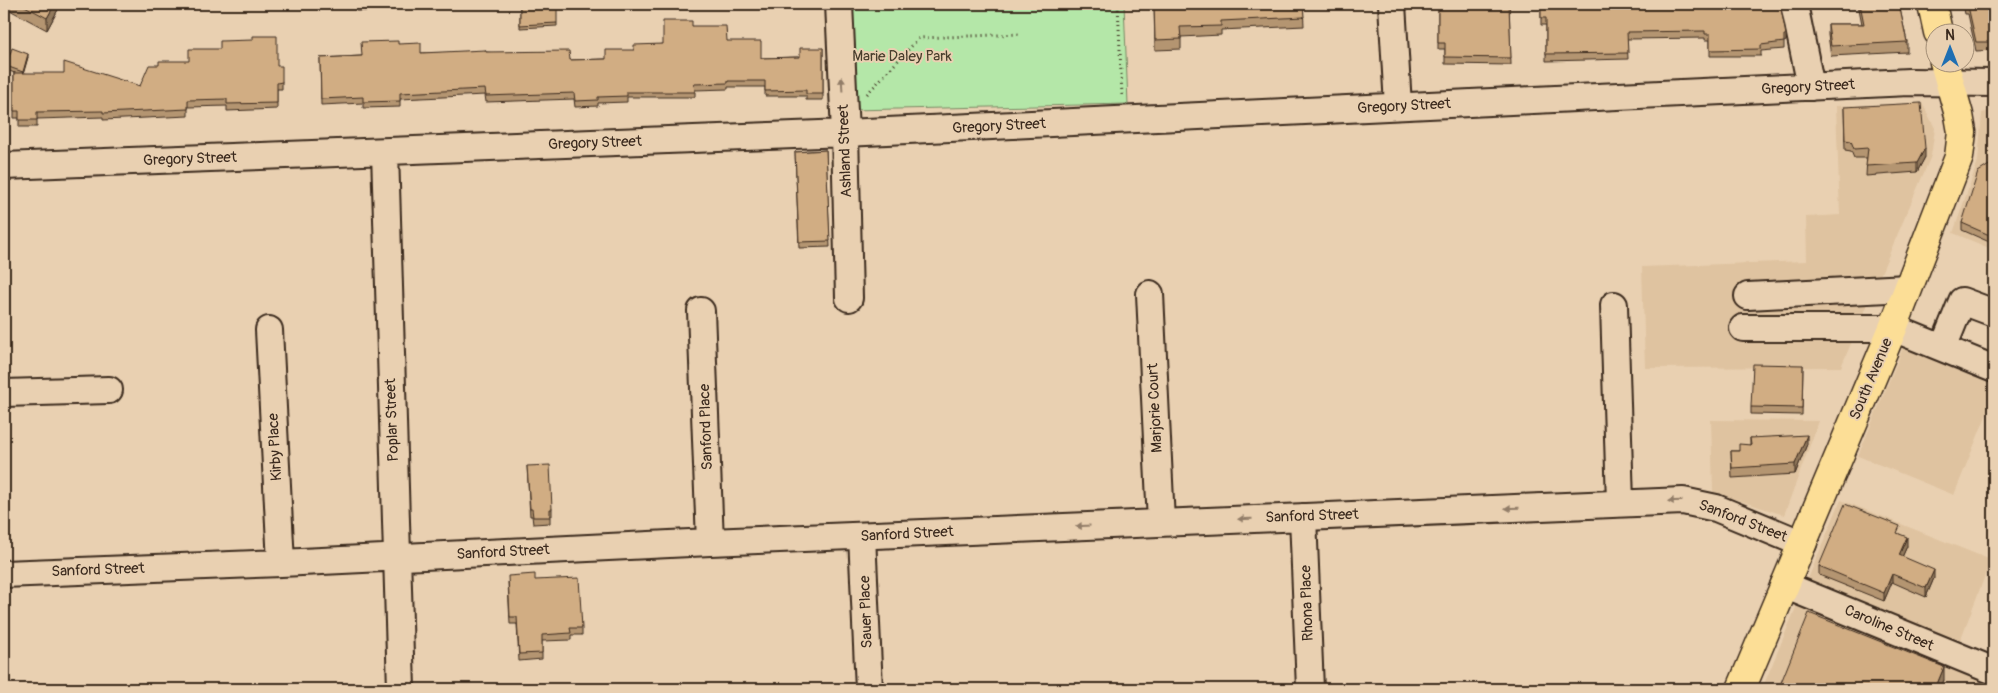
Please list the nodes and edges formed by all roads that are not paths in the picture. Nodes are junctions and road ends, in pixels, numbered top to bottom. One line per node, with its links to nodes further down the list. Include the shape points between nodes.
1 (838, 4): 10 (street, Ashland Street, one-way to 1)
2 (1392, 4): 9 (street)
3 (1794, 4): 8 (street)
4 (1932, 4): 5 (main road)
5 (1936, 22)
6 (1947, 73): 7 (street, Gregory Street); 8 (street, Gregory Street, via 1909,82); 13 (main road, South Avenue, via 1962,132 1958,157)
7 (1994, 83)
8 (1811, 87): 9 (street, Gregory Street)
9 (1398, 106): 10 (street, Gregory Street)
10 (845, 133): 11 (street, Gregory Street); 16 (street, Ashland Street)
11 (385, 152): 12 (street, Gregory Street); 33 (street, Poplar Street)
12 (4, 166)
13 (1908, 288): 15 (street); 21 (main road, South Avenue)
14 (1150, 294): 29 (street, Marjorie Court)
15 (1748, 296)
16 (849, 298)
17 (1614, 305): 27 (street)
18 (701, 312): 31 (street, Sanford Place)
19 (1994, 313): 23 (street, via 1962,300)
20 (1742, 328): 21 (street)
21 (1893, 328): 23 (street); 32 (main road, South Avenue)
22 (269, 330): 34 (street, Kirby Place)
23 (1943, 348): 24 (street)
24 (1994, 369)
25 (109, 390): 26 (street)
26 (4, 393)
27 (1620, 503): 28 (street, Sanford Street, one-way to 28); 32 (street, Sanford Street, one-way to 27, via 1699,503)
28 (1303, 517): 29 (street, Sanford Street, one-way to 29); 40 (street, Rhona Place)
29 (1161, 522): 30 (street, Sanford Street, one-way to 30)
30 (862, 536): 31 (street, Sanford Street); 39 (street, Sauer Place)
31 (710, 542): 33 (street, Sanford Street)
32 (1803, 544): 36 (main road, South Avenue)
33 (396, 557): 34 (street, Sanford Street); 38 (street, Poplar Street)
34 (281, 563): 35 (street, Sanford Street)
35 (4, 574)
36 (1784, 585): 37 (street, Caroline Street); 41 (main road, South Avenue)
37 (1994, 671)
38 (401, 689)
39 (869, 689)
40 (1310, 689)
41 (1742, 689)

